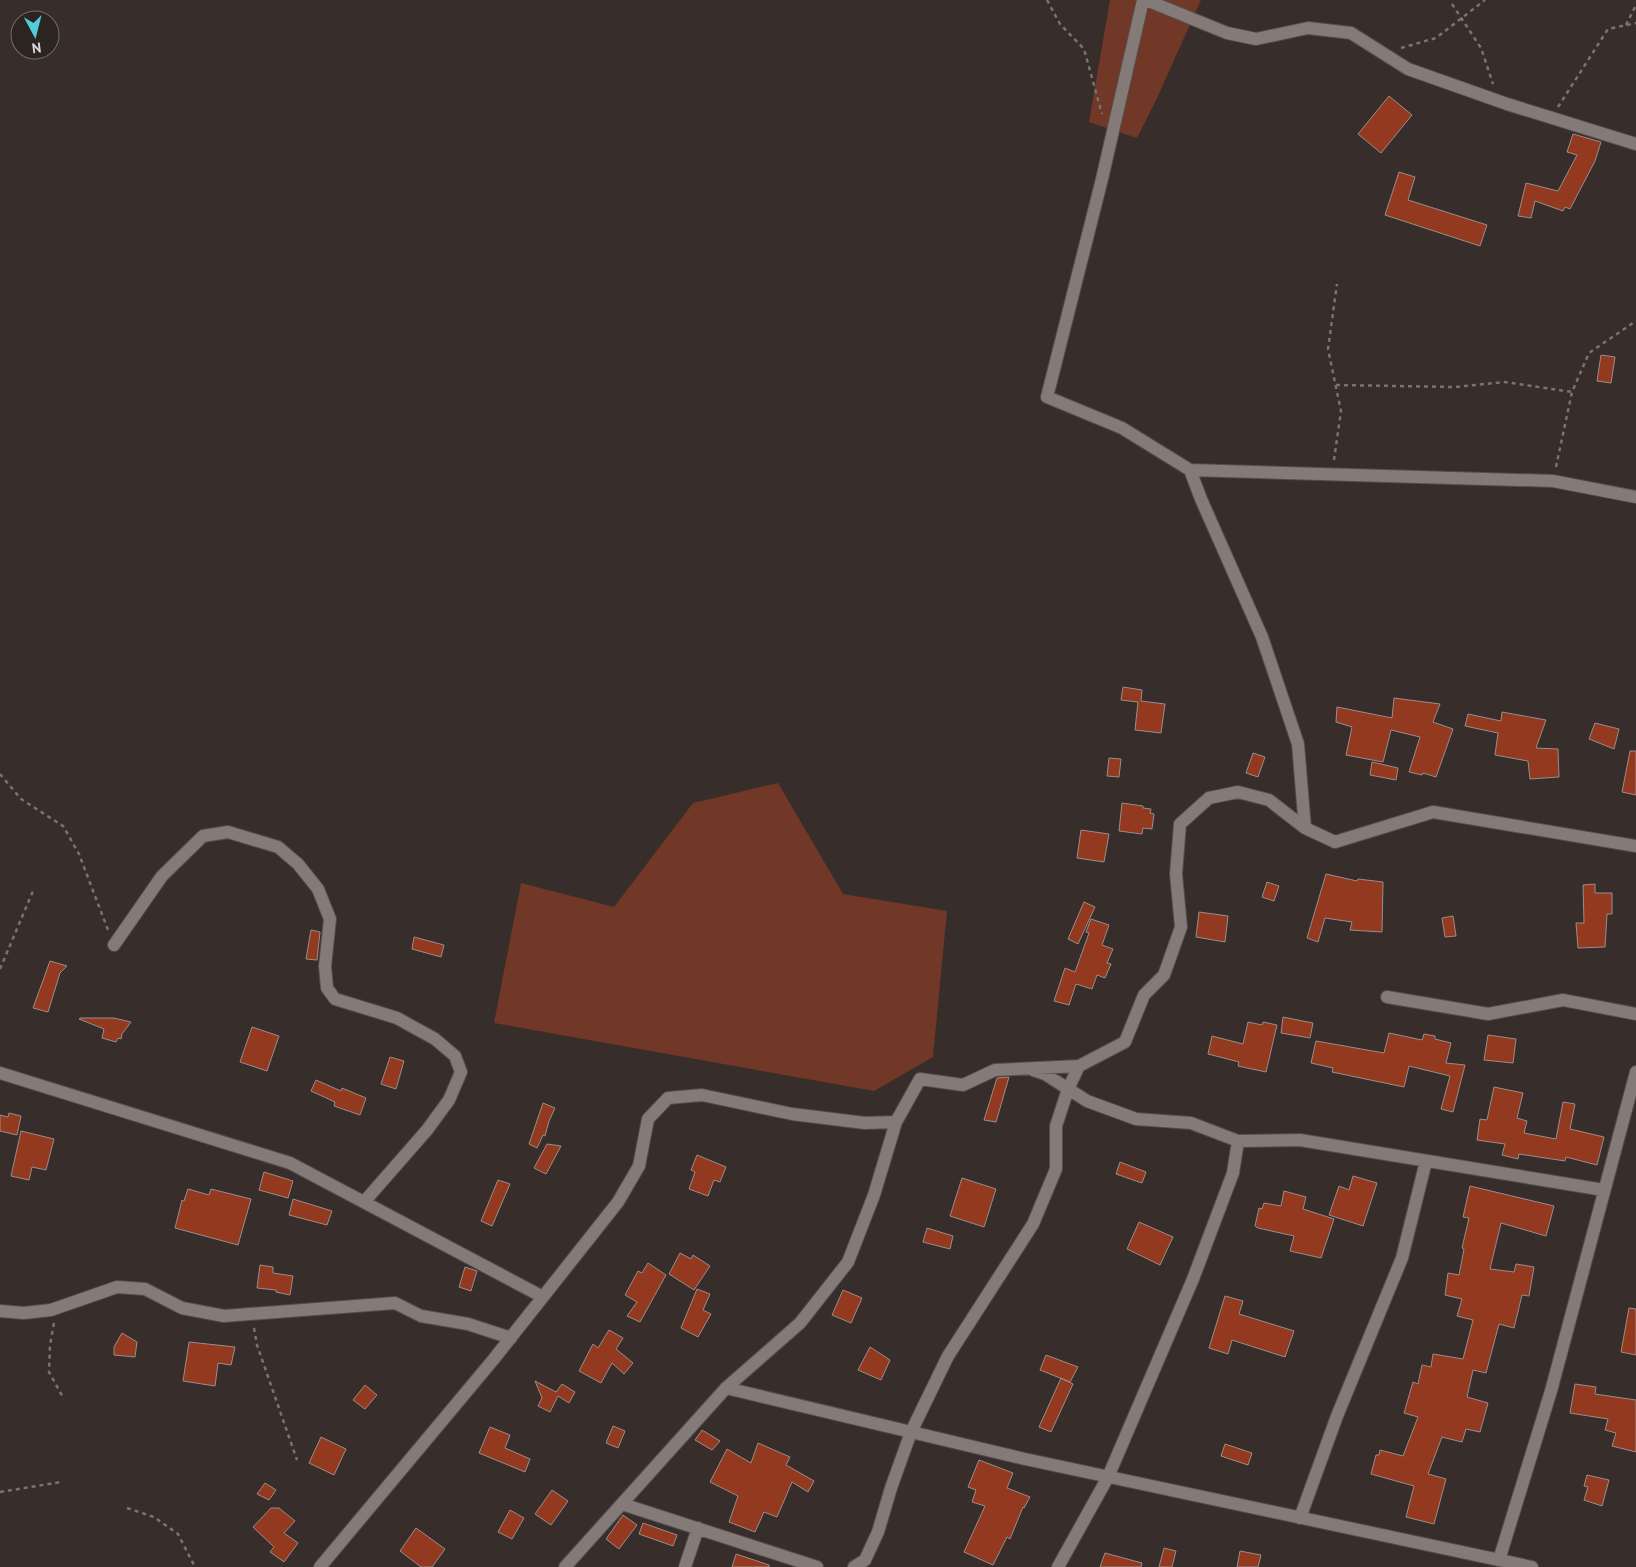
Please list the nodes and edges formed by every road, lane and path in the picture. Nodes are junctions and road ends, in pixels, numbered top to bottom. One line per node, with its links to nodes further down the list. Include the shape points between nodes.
1 (1047, 0): 12 (path, via 1060,24 1084,50)
2 (1144, 0): 9 (street, via 1227,33 1256,40 1308,28 1351,34); 18 (street, via 1047,397 1122,428)
3 (1485, 0): 6 (path)
4 (1452, 4): 6 (path)
5 (1636, 5): 8 (path)
6 (1460, 19): 9 (path, via 1436,38); 10 (path, via 1482,48)
7 (1636, 23): 8 (path)
8 (1626, 25): 11 (path, via 1608,29)
9 (1383, 54): 10 (street, via 1408,69)
10 (1498, 101): 11 (street)
11 (1551, 118): 13 (street)
12 (1104, 122)
13 (1636, 144)
14 (1337, 284): 16 (path, via 1328,349)
15 (1636, 321): 17 (path, via 1589,354)
16 (1336, 385): 17 (path, via 1455,387 1505,382); 19 (path, via 1341,411)
17 (1572, 392): 20 (path)
18 (1190, 470): 19 (street); 23 (street, via 1262,637 1298,744)
19 (1332, 474): 20 (street)
20 (1553, 481): 21 (street)
21 (1636, 497)
22 (0, 774): 26 (path, via 21,799 63,826 78,854)
23 (1305, 828): 24 (street, via 1335,842 1432,812); 30 (street, via 1269,800 1238,792 1208,798 1180,824 1176,874 1181,927 1164,975 1144,995 1125,1042)
24 (1636, 846)
25 (33, 891): 27 (path)
26 (114, 945): 39 (street, via 162,876 203,836 228,832 278,847 298,864 318,889 330,919 325,966 327,988 335,999 397,1018 435,1039 455,1056 461,1072 449,1100)
27 (0, 969)
28 (1387, 997): 29 (street, via 1488,1014 1562,1000)
29 (1636, 1014)
30 (1079, 1066): 31 (street); 34 (street)
31 (1030, 1068): 34 (street); 35 (street, via 995,1070 964,1085 920,1079)
32 (1636, 1072): 38 (street)
33 (0, 1073): 39 (street, via 290,1163)
34 (1068, 1089): 36 (street, via 1087,1101 1136,1119 1192,1123); 47 (street, via 1056,1126 1056,1169 1033,1224 948,1356)
35 (896, 1122): 40 (street, via 865,1123 792,1114 702,1095 668,1098 648,1120 639,1166 618,1202); 45 (street, via 874,1195 848,1262 800,1323)
36 (1238, 1141): 37 (street, via 1300,1140); 49 (street, via 1232,1173 1193,1279)
37 (1426, 1161): 38 (street); 54 (street, via 1402,1258 1337,1416)
38 (1604, 1190): 56 (street, via 1551,1391)
39 (364, 1202): 40 (street)
40 (543, 1298): 44 (street)
41 (57, 1308): 42 (street); 43 (street, via 117,1288 145,1289 182,1308 224,1316); 46 (path, via 49,1372)
42 (0, 1311)
43 (252, 1314): 44 (street, via 396,1303 421,1316 468,1324); 48 (path, via 257,1345)
44 (511, 1338): 58 (street)
45 (726, 1388): 47 (street); 52 (street)
46 (64, 1399)
47 (911, 1432): 49 (street); 62 (street, via 878,1532 865,1560)
48 (297, 1460)
49 (1108, 1477): 54 (street); 63 (street)
50 (61, 1482): 51 (path)
51 (0, 1492)
52 (622, 1504): 55 (street); 59 (street)
53 (127, 1508): 57 (path, via 154,1516 178,1534)
54 (1300, 1518): 56 (street)
55 (698, 1528): 60 (street); 61 (street)
56 (1499, 1560): 64 (street)
57 (195, 1567)
58 (320, 1567)
59 (565, 1567)
60 (685, 1567)
61 (817, 1567)
62 (854, 1567)
63 (1058, 1567)
64 (1532, 1567)

